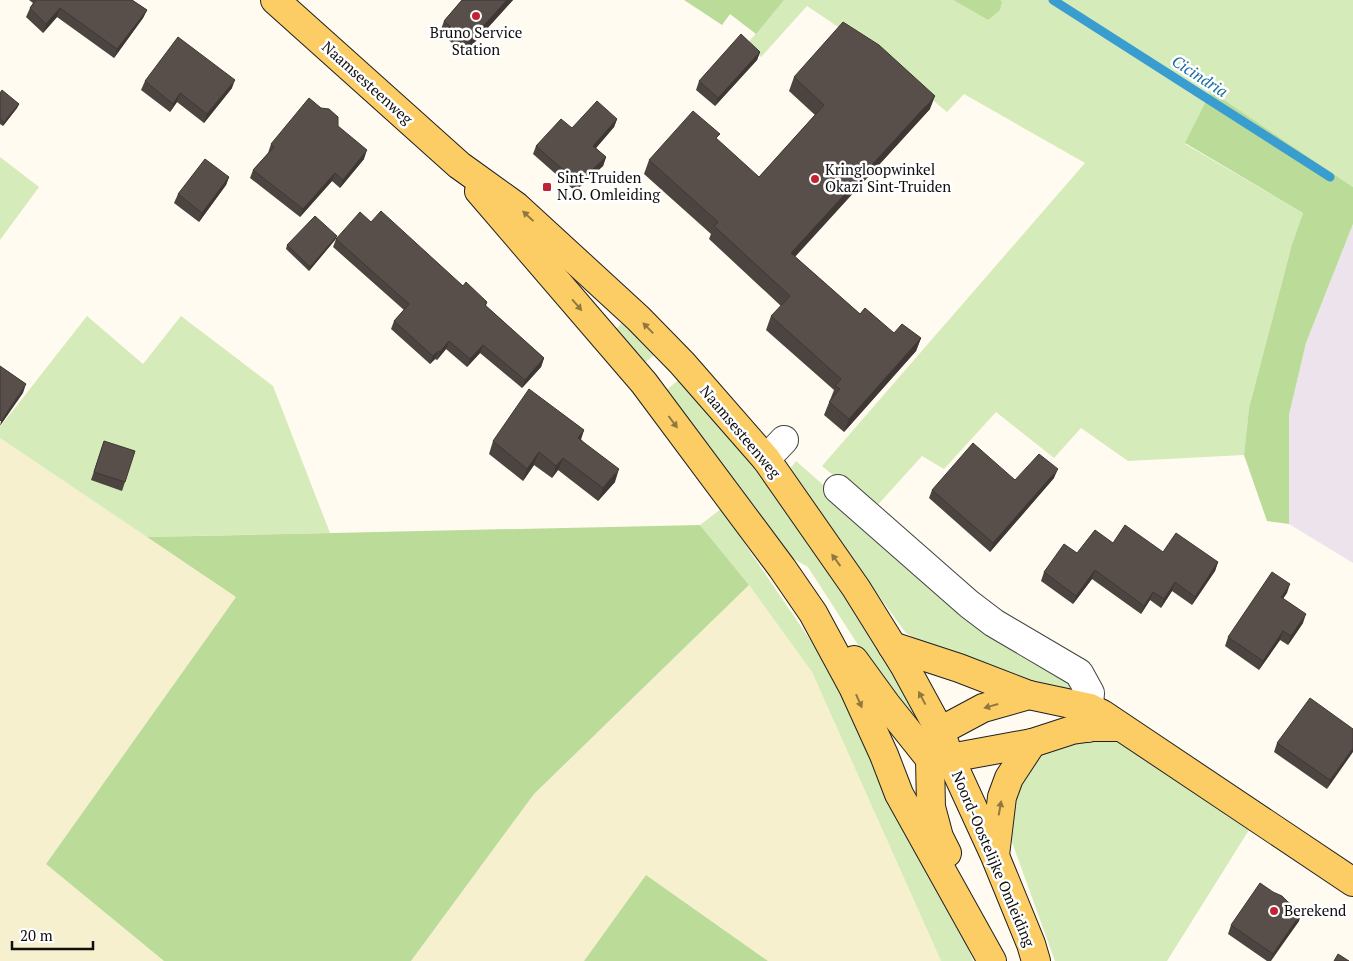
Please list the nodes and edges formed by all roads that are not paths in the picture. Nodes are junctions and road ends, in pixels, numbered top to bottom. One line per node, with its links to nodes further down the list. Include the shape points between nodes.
1 (275, 0): 2 (main road, Naamsesteenweg)
2 (458, 166): 4 (main road, Naamsesteenweg, one-way to 4, via 644,382); 5 (main road, Naamsesteenweg, one-way to 2, via 775,450 516,206)
3 (838, 489): 7 (street, via 969,604 994,623 1079,673 1090,693)
4 (813, 613): 10 (main road, via 838,636 886,704); 13 (main road, Naamsesteenweg, one-way to 13, via 853,687 899,794)
5 (892, 646): 6 (main road); 8 (main road, Naamsesteenweg, one-way to 5)
6 (1029, 695): 7 (main road); 8 (main road, one-way to 8, via 983,708)
7 (1089, 718): 9 (main road, via 1072,730); 12 (main road, via 1120,727 1153,747)
8 (940, 731): 10 (main road, Naamsesteenweg)
9 (1032, 742): 10 (main road); 11 (main road, one-way to 9, via 1002,797 1009,778)
10 (940, 758): 11 (main road, Noord-Oostelijke Omleiding); 13 (main road, via 931,807 939,837 991,942)
11 (995, 856): 14 (main road, Noord-Oostelijke Omleiding)
12 (1353, 882)
13 (993, 961)
14 (1036, 961)

